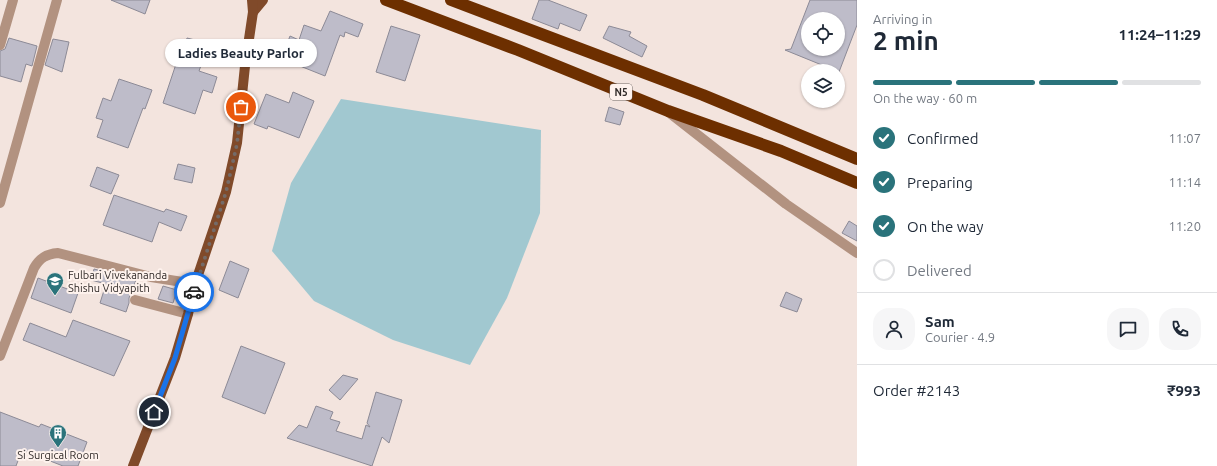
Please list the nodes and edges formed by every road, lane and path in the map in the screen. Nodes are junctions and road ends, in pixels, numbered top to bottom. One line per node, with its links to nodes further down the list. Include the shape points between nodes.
1 (13, 0): 8 (street)
2 (57, 0): 12 (street)
3 (252, 0): 7 (main road)
4 (263, 0): 7 (main road)
5 (386, 0): 9 (highway, N5)
6 (451, 0): 10 (highway, N5, via 703,95)
7 (253, 12): 14 (main road, via 237,144 226,192)
8 (0, 45)
9 (668, 111): 11 (highway, N5, via 781,151); 13 (street, via 786,204)
10 (857, 159)
11 (857, 183)
12 (0, 203)
13 (857, 253)
14 (196, 284): 16 (main road); 17 (street, via 151,277 58,253 49,254 34,268)
15 (135, 300): 16 (street)
16 (188, 314): 18 (main road, via 175,358)
17 (0, 356)
18 (133, 466)

